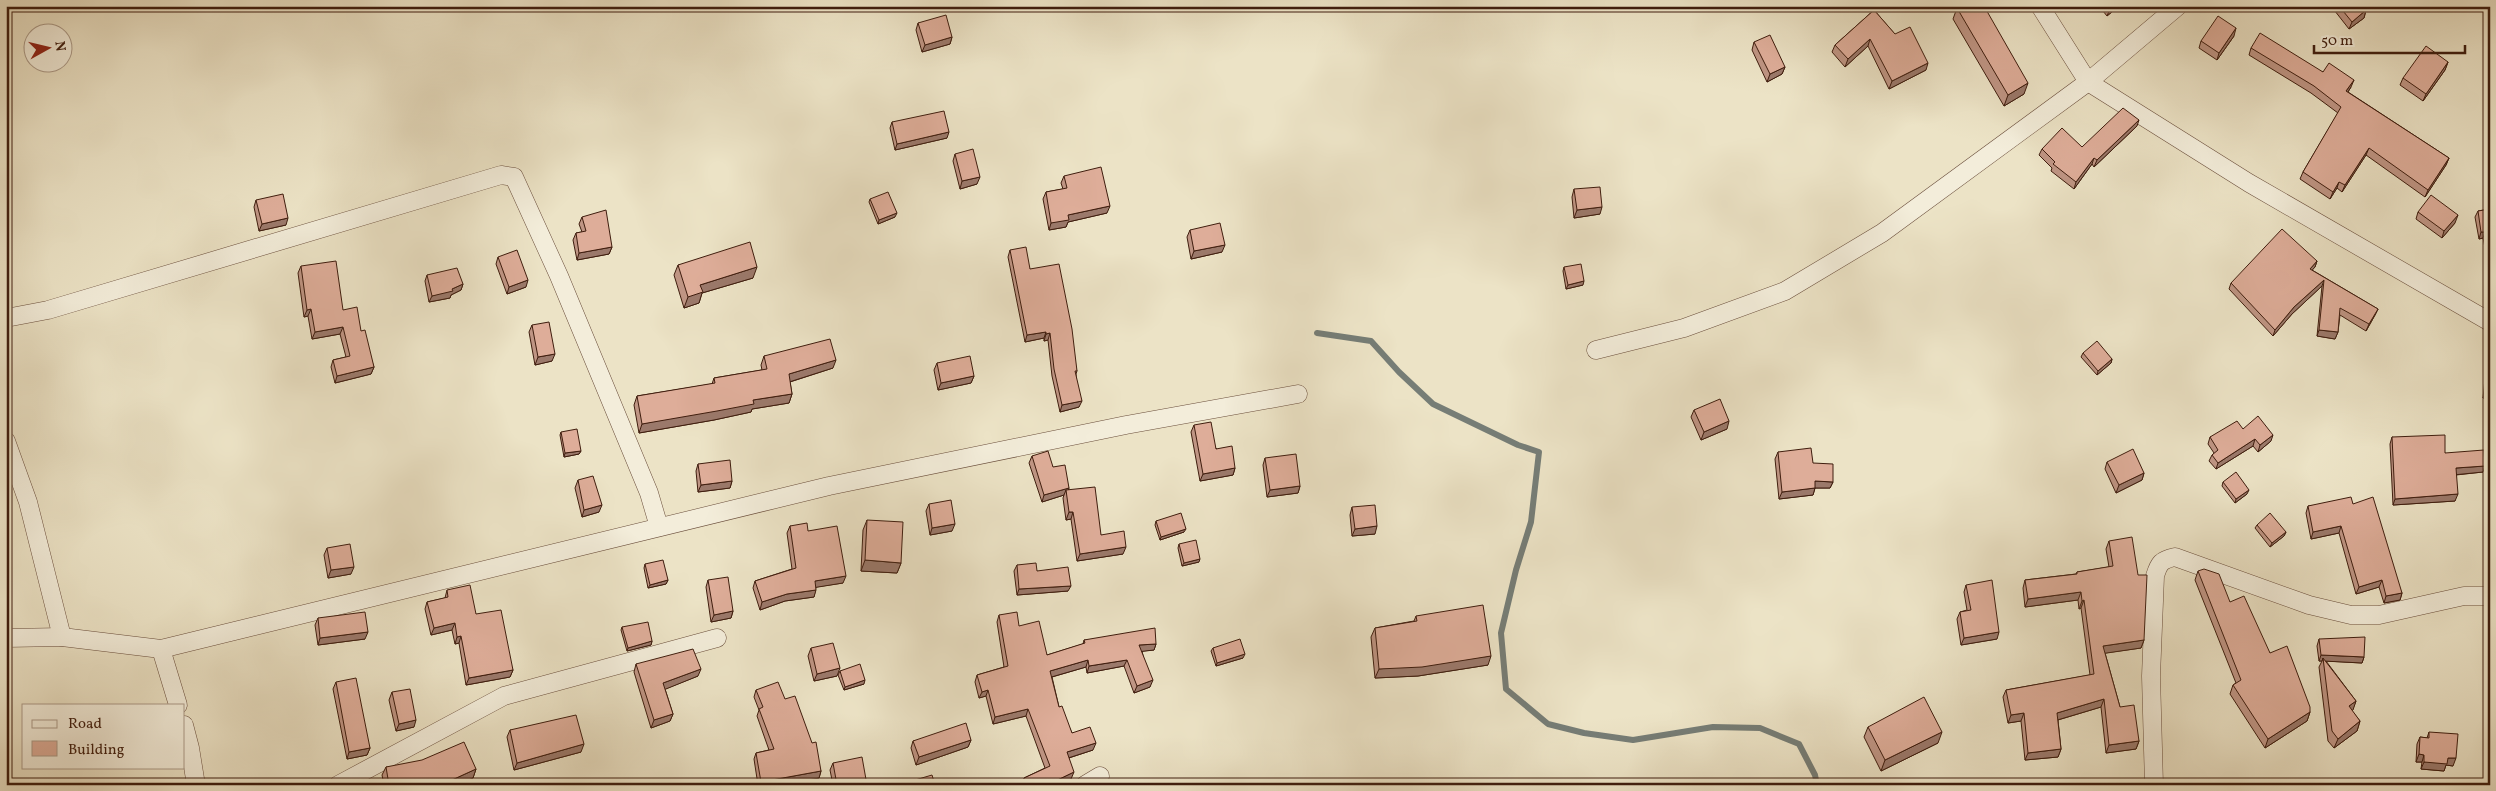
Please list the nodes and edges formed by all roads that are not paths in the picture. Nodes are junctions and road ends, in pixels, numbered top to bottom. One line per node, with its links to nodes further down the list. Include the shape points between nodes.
1 (2040, 6): 3 (street)
2 (2178, 6): 3 (street)
3 (2088, 82): 5 (street, via 2249,183); 6 (street, via 1882,233 1785,290 1684,328)
4 (6, 318): 9 (street, via 48,310 502,175 514,177 601,376 649,493)
5 (2490, 322)
6 (1596, 350)
7 (1298, 394): 9 (street, via 829,486)
8 (6, 441): 11 (street, via 28,502)
9 (659, 527): 14 (street)
10 (2490, 596): 19 (street, via 2464,596 2386,614 2351,615 2309,605 2175,557 2165,559 2159,563 2155,576 2151,676)
11 (62, 637): 12 (street); 14 (street)
12 (6, 638)
13 (717, 638): 18 (street, via 504,696)
14 (161, 649): 15 (street)
15 (178, 704)
16 (185, 729): 17 (street)
17 (196, 785)
18 (338, 785)
19 (2154, 785)

